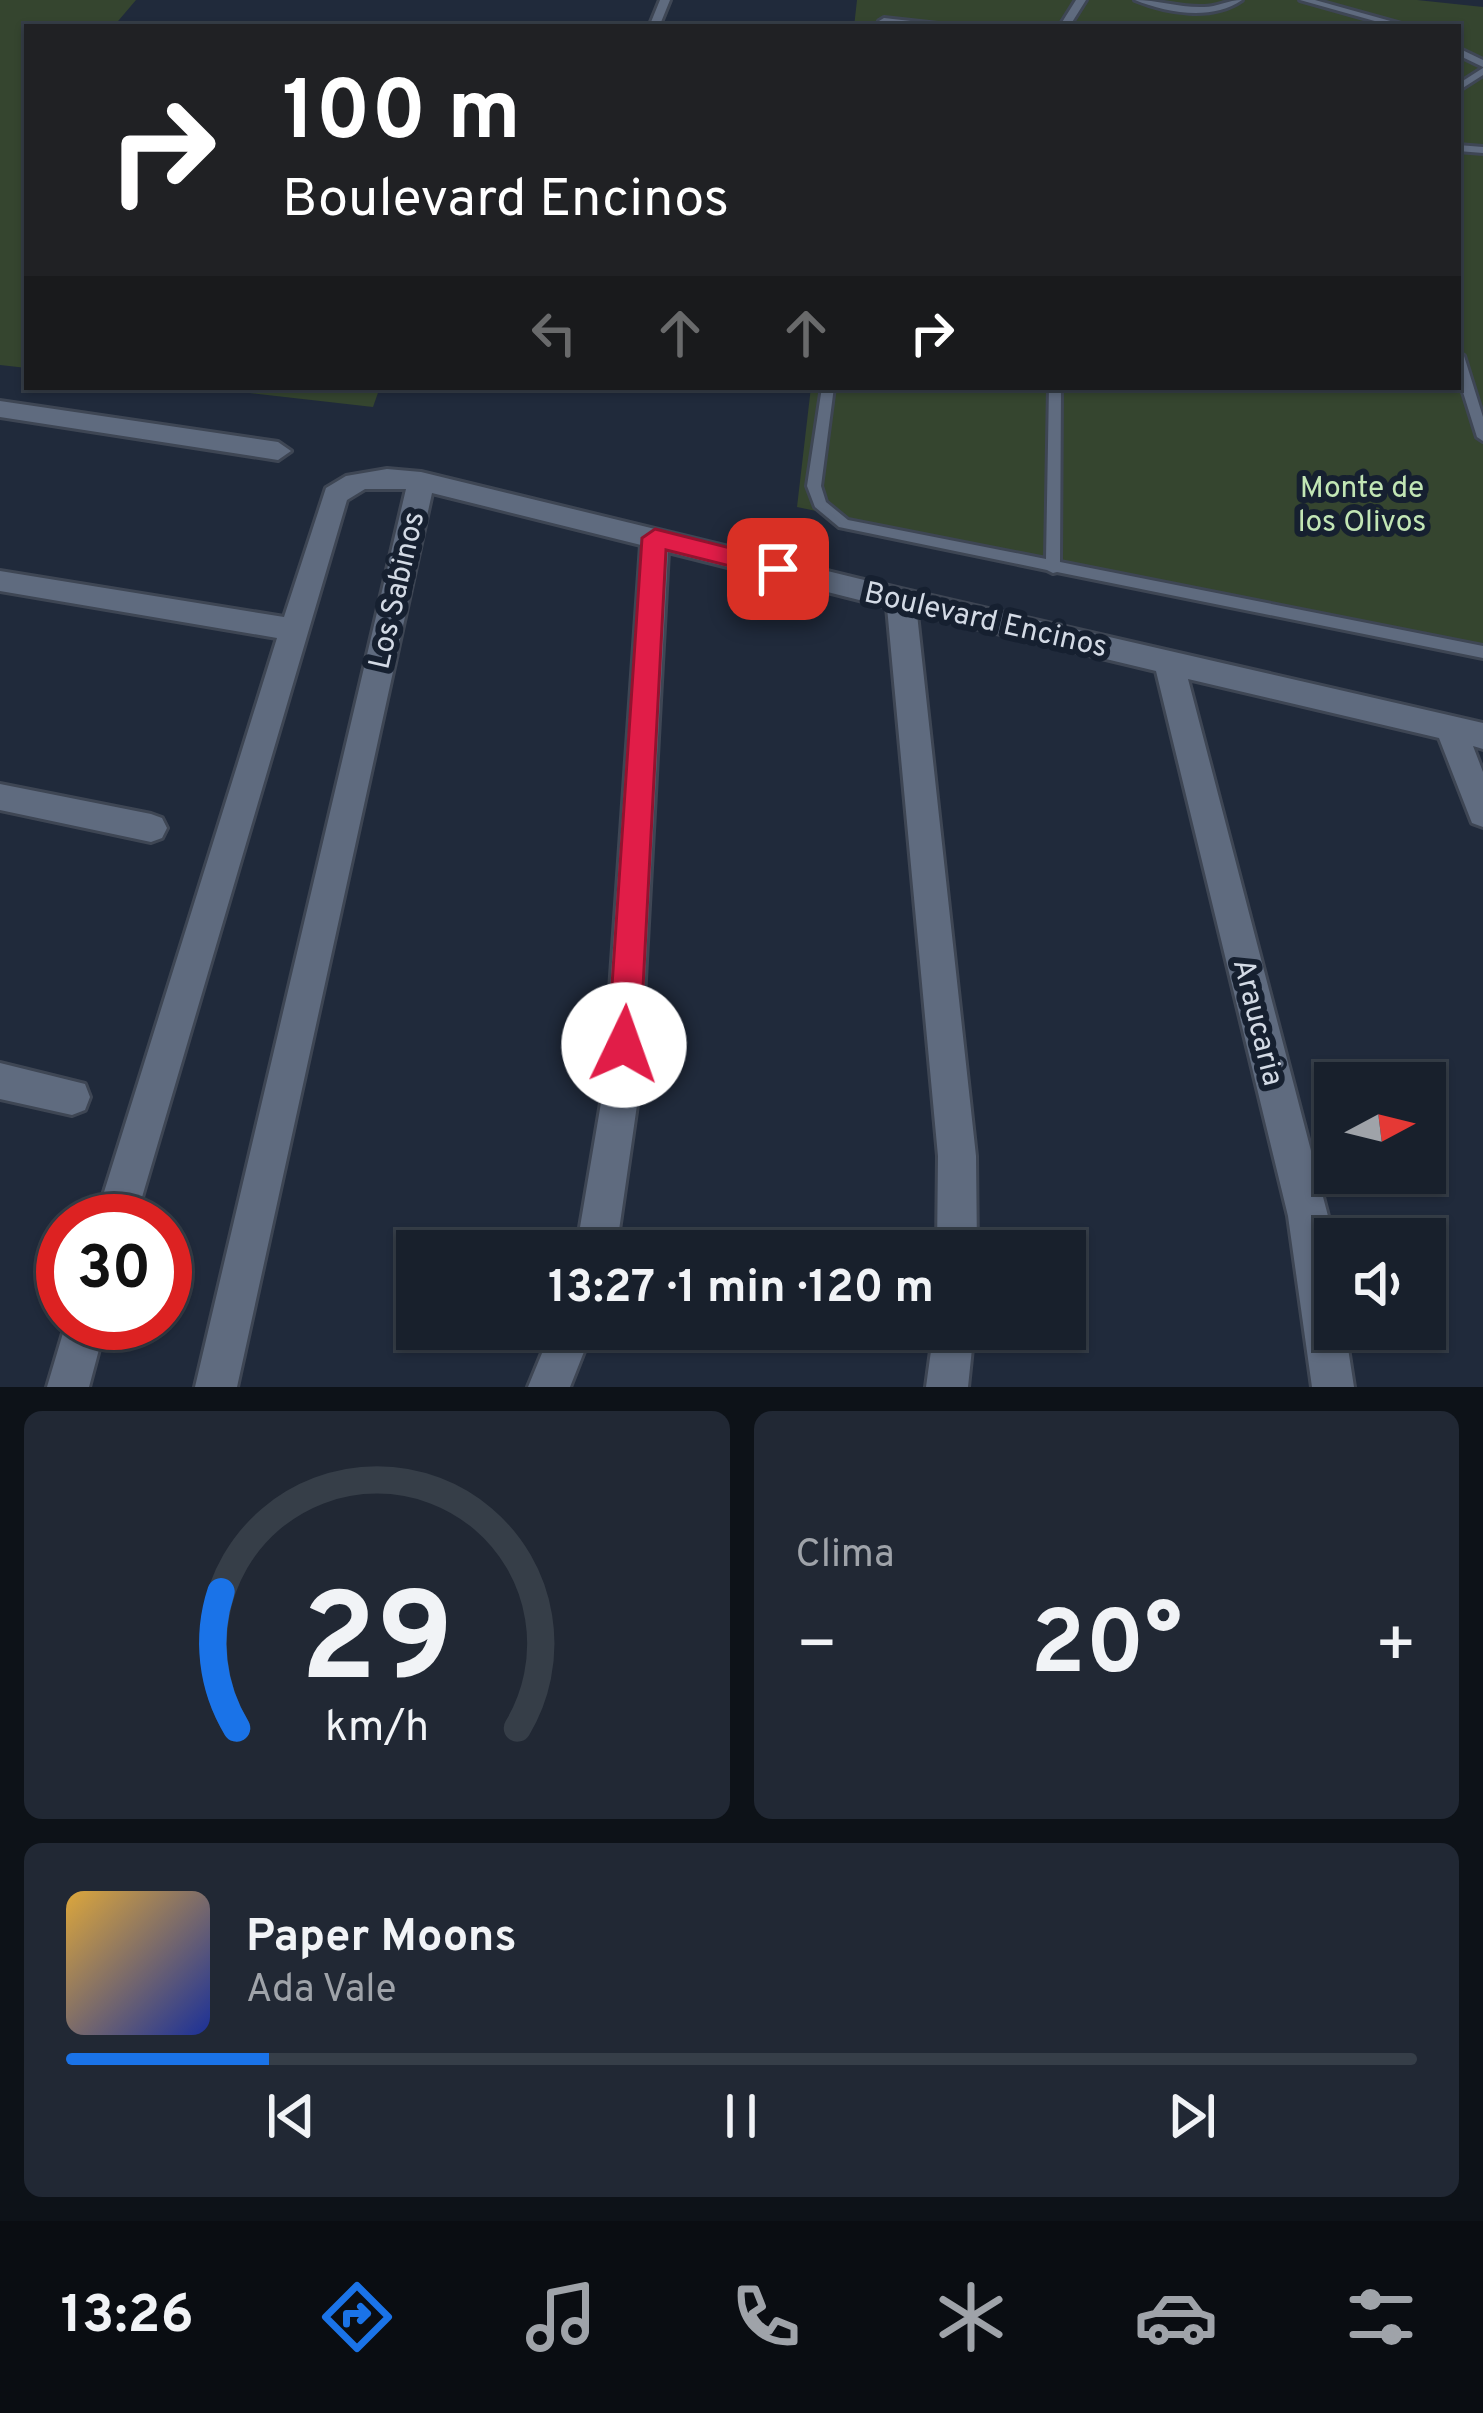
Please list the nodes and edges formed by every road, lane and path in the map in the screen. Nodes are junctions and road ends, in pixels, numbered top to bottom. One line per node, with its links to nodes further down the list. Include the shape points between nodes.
1 (1140, 0): 2 (lane, via 1195,10)
2 (1237, 0)
3 (1305, 0): 4 (lane)
4 (1324, 2): 7 (lane)
5 (884, 21): 6 (lane)
6 (911, 24)
7 (1397, 24)
8 (1461, 366): 12 (lane)
9 (828, 390): 16 (lane, via 814,486 820,504 844,524)
10 (1055, 390): 16 (lane)
11 (0, 409): 13 (street)
12 (1483, 437)
13 (278, 451)
14 (421, 481): 15 (street, Boulevard Encinos); 19 (street, Los Sabinos, via 374,477 335,495); 36 (street, Los Sabinos)
15 (655, 538): 18 (street, Boulevard Encinos); 30 (street, via 621,1091)
16 (1053, 568): 20 (lane)
17 (0, 581): 19 (street)
18 (902, 600): 21 (street, Boulevard Encinos); 31 (street, via 957,1156)
19 (297, 630): 29 (street, Los Sabinos)
20 (1483, 652)
21 (1168, 660): 22 (street, Boulevard Encinos); 39 (street, Araucaria, via 1308,1216)
22 (1450, 729): 23 (street, Boulevard Encinos); 25 (street)
23 (1483, 736)
24 (0, 797): 26 (street)
25 (1483, 813)
26 (151, 828)
27 (0, 1081): 28 (street)
28 (72, 1097)
29 (123, 1194)
30 (599, 1230)
31 (957, 1230)
32 (78, 1350): 35 (street)
33 (564, 1350): 37 (street)
34 (951, 1350): 38 (street)
35 (68, 1387)
36 (216, 1387)
37 (549, 1387)
38 (947, 1387)
39 (1333, 1387)

